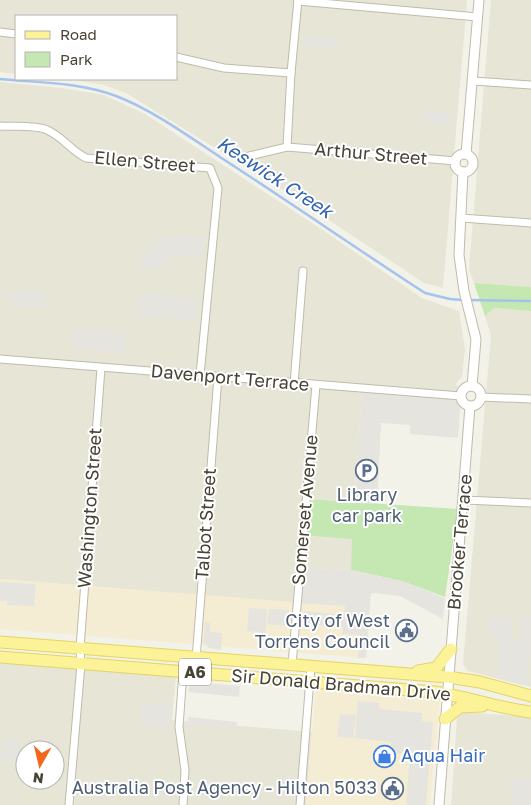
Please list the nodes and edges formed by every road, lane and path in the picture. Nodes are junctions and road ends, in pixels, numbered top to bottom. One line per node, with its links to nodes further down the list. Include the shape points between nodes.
1 (479, 0): 3 (street)
2 (298, 1): 3 (street); 7 (street)
3 (478, 17): 8 (street)
4 (0, 32): 5 (street)
5 (15, 34)
6 (178, 57): 7 (street, via 224,68)
7 (291, 73): 11 (street)
8 (473, 81): 9 (street); 12 (street)
9 (531, 85)
10 (0, 126): 21 (street, Ellen Street, via 46,129 86,158 210,168 218,188)
11 (287, 147): 13 (street, Arthur Street); 14 (street, Arthur Street)
12 (466, 154): 14 (street); 15 (street, via 472,158 473,166)
13 (242, 158)
14 (456, 161): 15 (street, via 456,166)
15 (463, 172): 16 (street)
16 (461, 218): 17 (street); 25 (street, via 458,255 476,339)
17 (531, 223)
18 (304, 271): 23 (street)
19 (0, 359): 20 (street, Davenport Terrace)
20 (101, 368): 21 (street, Davenport Terrace); 33 (street, Washington Street)
21 (200, 375): 22 (street, Davenport Terrace)
22 (218, 377): 23 (street, Davenport Terrace); 36 (street, Talbot Street)
23 (294, 384): 24 (street, Davenport Terrace)
24 (316, 385): 26 (street, Davenport Terrace); 38 (street, Somerset Avenue)
25 (472, 386): 26 (street, via 464,388); 27 (street, via 478,388)
26 (461, 396): 29 (street, via 463,403)
27 (481, 397): 28 (street); 29 (street, via 477,404)
28 (531, 399)
29 (470, 406): 30 (street, Brooker Terrace)
30 (464, 500): 31 (street); 34 (street, Brooker Terrace)
31 (531, 503)
32 (0, 642): 33 (main road, Sir Donald Bradman Drive / A6)
33 (80, 648): 36 (main road, Sir Donald Bradman Drive / A6); 37 (street, Washington Street)
34 (451, 649): 41 (main road, via 436,668); 42 (street, Brooker Terrace)
35 (0, 656): 37 (main road, Sir Donald Bradman Drive / A6)
36 (190, 657): 38 (main road, Sir Donald Bradman Drive / A6); 40 (street, Talbot Street); 40 (street)
37 (81, 664): 40 (main road, Sir Donald Bradman Drive / A6); 49 (street, Washington Street)
38 (292, 665): 39 (main road, Sir Donald Bradman Drive / A6)
39 (311, 666): 41 (main road, Sir Donald Bradman Drive / A6); 43 (street)
40 (189, 671): 43 (main road, Sir Donald Bradman Drive / A6); 50 (street, via 180,727 185,770)
41 (402, 674): 42 (main road, Sir Donald Bradman Drive / A6)
42 (448, 678): 44 (street, Brooker Terrace); 45 (main road, Sir Donald Bradman Drive / A6, via 480,682)
43 (309, 682): 44 (main road, Sir Donald Bradman Drive / A6); 51 (street)
44 (447, 694): 46 (main road, Sir Donald Bradman Drive / A6); 48 (street, Brooker Terrace)
45 (531, 696)
46 (494, 706): 47 (main road, Sir Donald Bradman Drive / A6); 48 (main road, via 460,707)
47 (531, 712)
48 (444, 719): 52 (street, Brooker Terrace)
49 (69, 805)
50 (183, 805)
51 (300, 805)
52 (438, 805)

